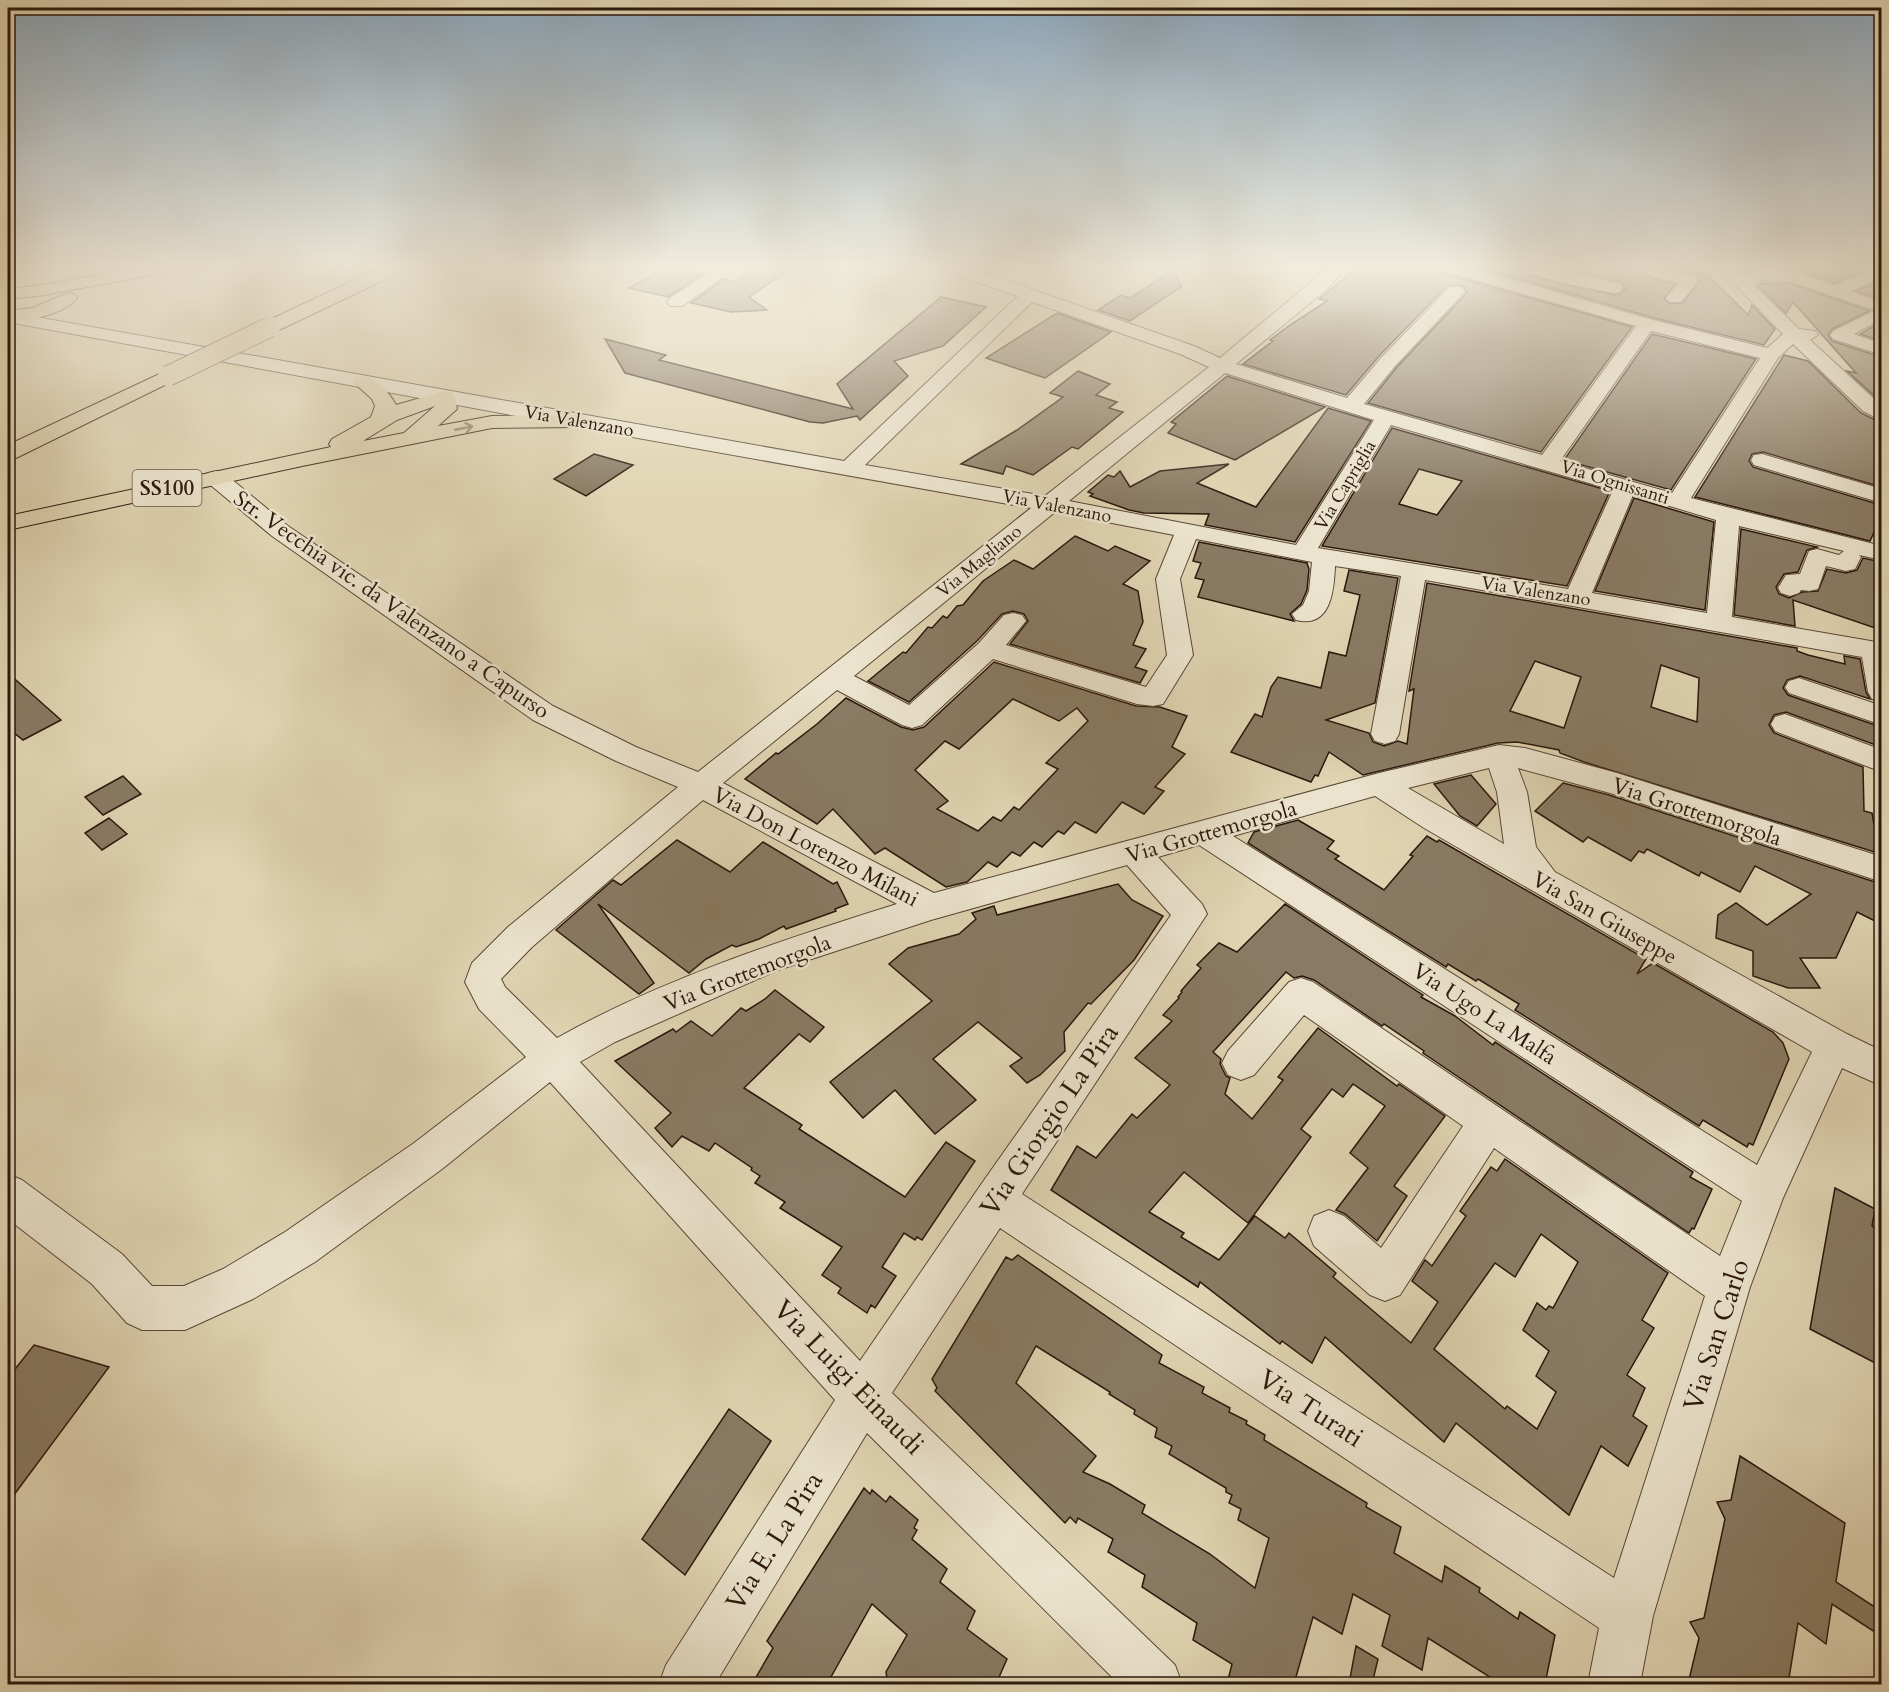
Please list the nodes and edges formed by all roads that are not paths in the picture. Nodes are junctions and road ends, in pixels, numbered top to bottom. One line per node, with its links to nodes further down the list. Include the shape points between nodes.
1 (172, 346): 14 (street, Via Valenzano)
2 (217, 346): 13 (main road, bridge)
3 (976, 346): 29 (street)
4 (1175, 346): 12 (street, Via Ognissanti)
5 (1246, 346): 12 (street, Via Magliano)
6 (1403, 346): 17 (street)
7 (1631, 346): 28 (street)
8 (1735, 346): 11 (street)
9 (1785, 346): 11 (street)
10 (1812, 346): 18 (street)
11 (1771, 355): 33 (street)
12 (1222, 366): 17 (street, Via Ognissanti); 34 (street, Via Magliano)
13 (161, 373): 16 (main road); 22 (main road)
14 (363, 382): 15 (street, Via Valenzano); 20 (main road, via 381,396 386,406)
15 (445, 396): 20 (main road, SS100); 21 (street, Via Valenzano); 23 (main road, SS100, via 446,409)
16 (118, 400): 24 (main road); 27 (main road)
17 (1351, 406): 19 (street, Via Ognissanti)
18 (1881, 415)
19 (1386, 417): 28 (street, Via Ognissanti); 42 (street, Via Capriglia)
20 (380, 420): 25 (main road, SS100, via 361,433)
21 (576, 421): 23 (main road, SS100, one-way to 21, via 492,422); 29 (street, Via Valenzano)
22 (8, 439)
23 (406, 439): 25 (main road, SS100)
24 (8, 453)
25 (303, 459): 30 (main road, SS100)
26 (1762, 460): 32 (street)
27 (8, 462)
28 (1548, 462): 31 (street, Via Ognissanti)
29 (850, 468): 34 (street, Via Valenzano)
30 (216, 478): 37 (main road, SS100); 60 (street, Str. Vecchia vic. da Valenzano a Capurso, via 280,531 543,713)
31 (1626, 485): 33 (street, Via Ognissanti); 45 (street)
32 (1881, 496)
33 (1677, 502): 35 (street, Via Ognissanti)
34 (1050, 504): 39 (street, Via Valenzano); 51 (street, Via Magliano)
35 (1728, 516): 40 (street, Via Ognissanti); 48 (street)
36 (8, 517): 37 (main road)
37 (32, 518): 38 (main road, SS100)
38 (8, 523)
39 (1187, 531): 42 (street, Via Valenzano); 49 (street, via 1168,579 1180,655 1153,697)
40 (1853, 545): 41 (street, Via Ognissanti); 44 (street, via 1846,564 1817,556 1809,584 1795,580)
41 (1881, 553)
42 (1314, 555): 43 (street, Via Valenzano); 46 (street, via 1321,591 1314,609)
43 (1414, 572): 45 (street, Via Valenzano); 56 (street)
44 (1790, 588)
45 (1576, 598): 48 (street, Via Valenzano)
46 (1305, 614)
47 (1013, 621): 49 (street)
48 (1719, 624): 50 (street, Via Valenzano)
49 (988, 649): 51 (street, via 912,718)
50 (1877, 651): 53 (street)
51 (835, 678): 60 (street, Via Magliano)
52 (1799, 687): 54 (street)
53 (1881, 692)
54 (1881, 716)
55 (1785, 724): 58 (street)
56 (1385, 734)
57 (1499, 755): 59 (street, Via Grottemorgola); 63 (street, Via Grottemorgola, via 1525,758 1617,784); 64 (street, via 1512,792 1521,850)
58 (1881, 762)
59 (1379, 784): 61 (street, Via Grottemorgola); 64 (street, Via San Giuseppe)
60 (701, 785): 65 (street, Via Don Lorenzo Milani); 67 (street, Via Luigi Einaudi, via 520,937 484,974 483,982 492,998)
61 (1204, 833): 62 (street, Via Grottemorgola); 71 (street, Via Ugo La Malfa)
62 (1134, 852): 65 (street, Via Grottemorgola); 73 (street, Via Giorgio La Pira, via 1190,914)
63 (1881, 870)
64 (1545, 883): 66 (street, Via San Giuseppe)
65 (931, 907): 67 (street, Via Grottemorgola, via 768,959 602,1031)
66 (1834, 1046): 69 (street); 71 (street, Via San Carlo)
67 (554, 1059): 72 (street, Via Grottemorgola, via 428,1156 300,1247 238,1284 185,1308 142,1308 107,1269); 76 (street, Via Luigi Einaudi)
68 (1241, 1064): 70 (street, via 1301,993)
69 (1881, 1069)
70 (1488, 1123): 74 (street, via 1384,1280); 75 (street)
71 (1765, 1193): 75 (street, Via San Carlo)
72 (8, 1194)
73 (994, 1200): 76 (street, Via Giorgio La Pira); 77 (street, Via Turati)
74 (1329, 1231)
75 (1729, 1287): 77 (street, Via San Carlo)
76 (863, 1397): 78 (street, Via E. La Pira); 79 (street, Via Luigi Einaudi)
77 (1627, 1616): 80 (street, Via San Carlo)
78 (685, 1684)
79 (1156, 1684)
80 (1614, 1684)

